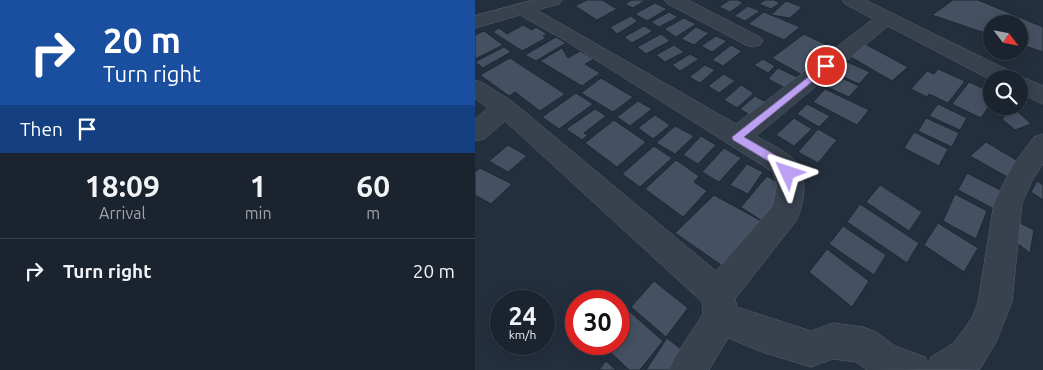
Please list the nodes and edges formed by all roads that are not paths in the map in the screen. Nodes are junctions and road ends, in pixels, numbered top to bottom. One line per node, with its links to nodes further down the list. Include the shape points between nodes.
1 (553, 0): 4 (street)
2 (674, 0): 7 (street)
3 (851, 0): 5 (street)
4 (521, 8): 6 (street); 14 (street)
5 (886, 18): 8 (street); 14 (street)
6 (475, 22)
7 (753, 41)
8 (990, 70)
9 (475, 88): 12 (street)
10 (1028, 88): 11 (street)
11 (1043, 96)
12 (505, 108): 13 (street); 16 (street)
13 (475, 132)
14 (737, 137): 16 (street, via 782,164 788,173 791,198 787,212)
15 (1043, 144): 19 (street, via 1022,173 1008,203 995,302 984,330 967,356)
16 (720, 306): 17 (street); 18 (street, via 762,334 811,349 833,341 863,346 885,360)
17 (687, 370)
18 (912, 370)
19 (944, 370)

